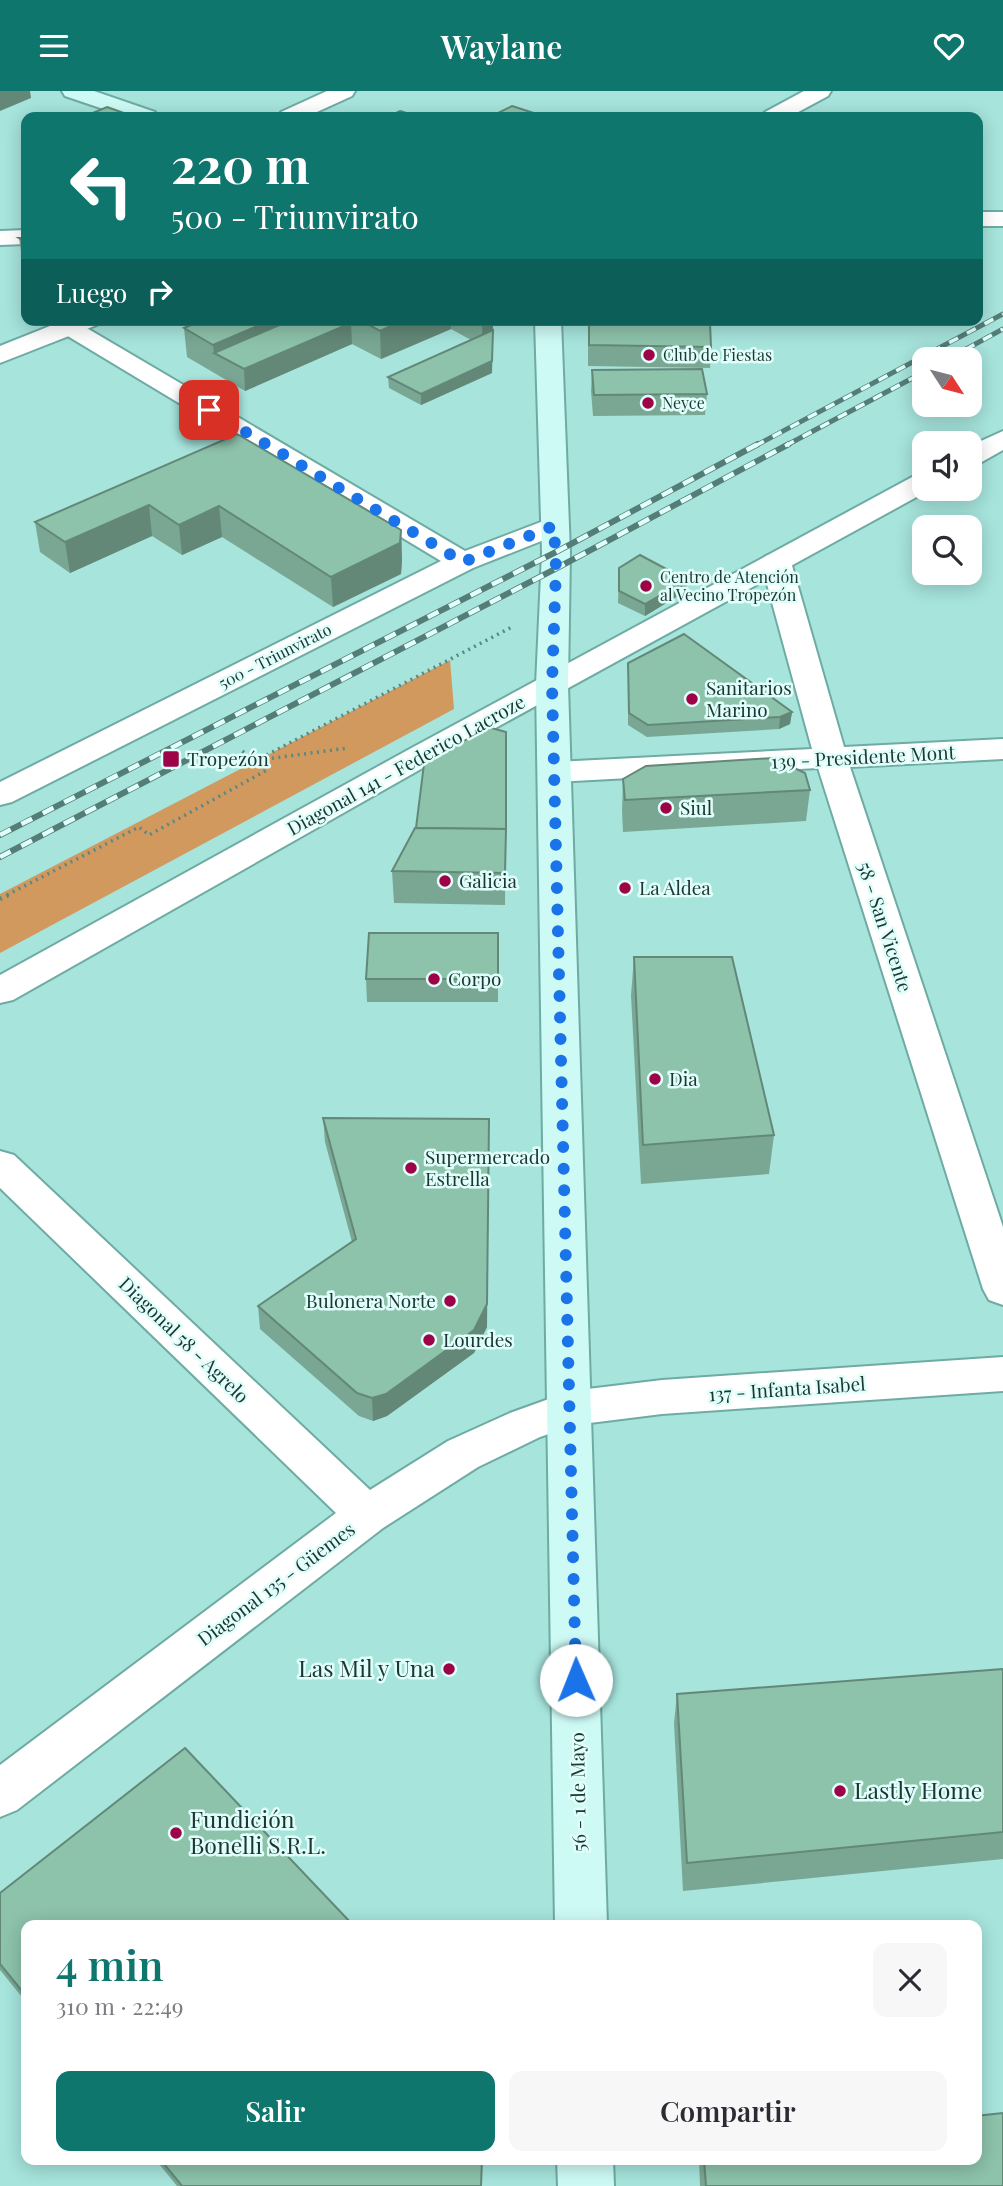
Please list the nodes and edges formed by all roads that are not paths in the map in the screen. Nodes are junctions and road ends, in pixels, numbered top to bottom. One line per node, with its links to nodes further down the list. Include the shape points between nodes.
1 (73, 91): 4 (main road)
2 (344, 91): 5 (street)
3 (820, 91): 6 (street)
4 (133, 112)
5 (300, 112)
6 (782, 112)
7 (983, 219): 8 (street)
8 (1003, 219)
9 (0, 237): 10 (street)
10 (21, 237)
11 (74, 326): 14 (street)
12 (82, 326): 19 (street)
13 (548, 326): 18 (main road, 56 - 1 de Mayo)
14 (0, 355)
15 (1003, 439): 16 (street)
16 (982, 450)
17 (912, 488): 20 (street, Diagonal 141 - Federico Lacroze)
18 (554, 526): 19 (street, 500 - Triunvirato); 21 (main road, 56 - 1 de Mayo)
19 (463, 562): 25 (street, 500 - Triunvirato)
20 (776, 562): 21 (street, Diagonal 141 - Federico Lacroze); 23 (street, 58 - San Vicente)
21 (552, 685): 24 (main road, 56 - 1 de Mayo); 26 (street, Diagonal 141 - Federico Lacroze)
22 (1003, 749): 23 (street, 139 - Presidente Mont)
23 (831, 759): 24 (street, 139 - Presidente Mont); 28 (street, 58 - San Vicente)
24 (555, 772): 30 (main road, 56 - 1 de Mayo)
25 (0, 795)
26 (0, 991)
27 (0, 1165): 31 (street, Diagonal 58 - Agrelo)
28 (1003, 1289)
29 (1003, 1374): 30 (street, 137 - Infanta Isabel, via 662,1397)
30 (572, 1408): 31 (street, Diagonal 135 - Güemes, via 463,1454); 33 (main road, 56 - 1 de Mayo)
31 (367, 1515): 32 (street, Diagonal 135 - Güemes)
32 (0, 1794)
33 (581, 1920)
34 (585, 2165): 35 (main road)
35 (586, 2186)

